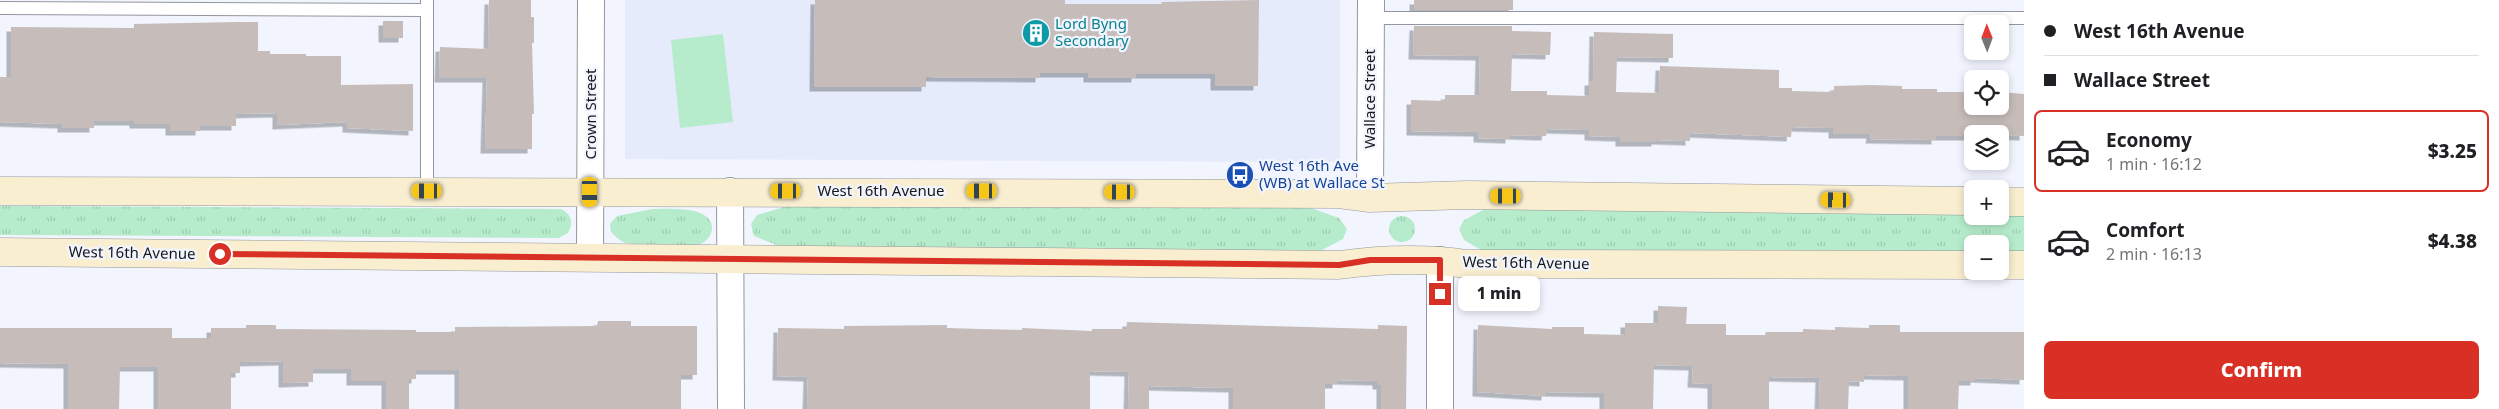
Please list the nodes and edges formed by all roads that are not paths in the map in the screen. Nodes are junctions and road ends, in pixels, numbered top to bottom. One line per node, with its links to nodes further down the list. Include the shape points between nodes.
1 (591, 0): 9 (street, Crown Street)
2 (427, 5): 3 (lane); 7 (lane)
3 (0, 8)
4 (1371, 9): 5 (lane); 10 (street, Wallace Street)
5 (2024, 18)
6 (0, 191): 7 (main road, West 16th Avenue)
7 (427, 191): 9 (main road, West 16th Avenue)
8 (730, 191): 9 (main road, West 16th Avenue); 10 (main road, West 16th Avenue, via 1339,194); 16 (street)
9 (590, 192): 15 (street, Crown Street)
10 (1370, 198): 11 (main road, West 16th Avenue, via 1467,195)
11 (1964, 201)
12 (2009, 202): 13 (main road)
13 (2024, 202)
14 (0, 252): 15 (main road, West 16th Avenue)
15 (590, 257): 16 (main road, West 16th Avenue)
16 (730, 260): 17 (main road, West 16th Avenue, via 1339,265 1370,260); 21 (street)
17 (1440, 260): 18 (main road, West 16th Avenue, via 1467,264); 22 (street)
18 (1964, 264)
19 (2009, 264): 20 (main road)
20 (2024, 264)
21 (731, 409)
22 (1440, 409)

